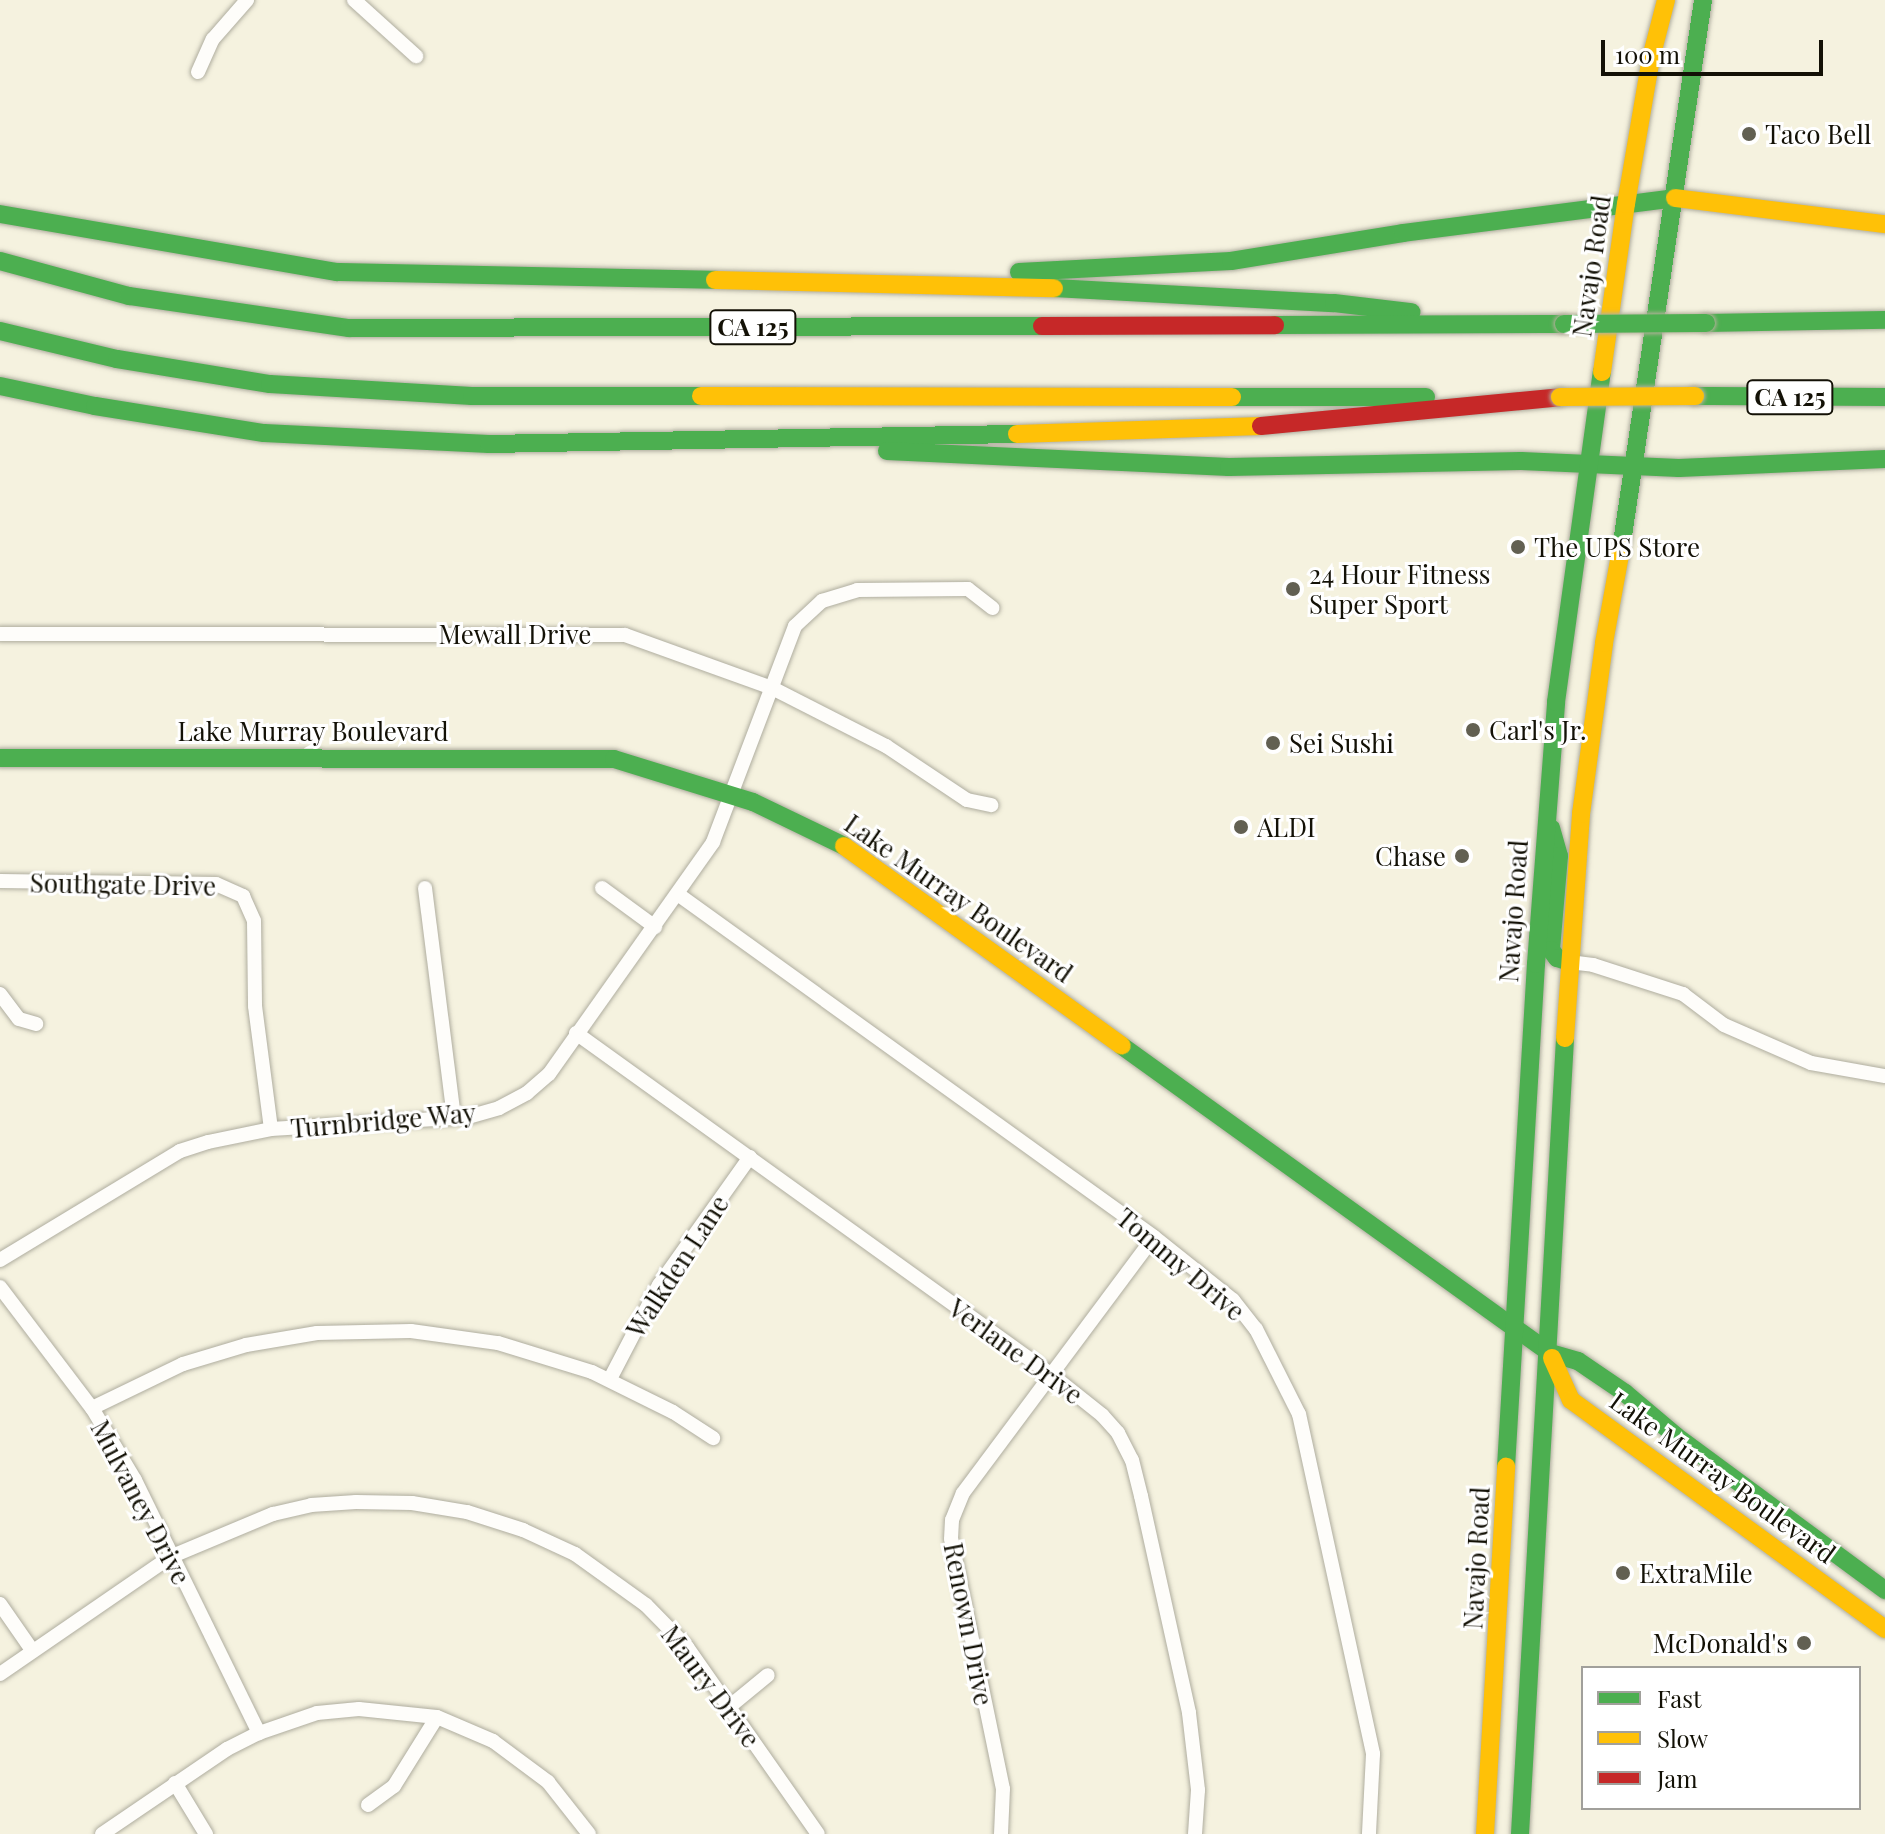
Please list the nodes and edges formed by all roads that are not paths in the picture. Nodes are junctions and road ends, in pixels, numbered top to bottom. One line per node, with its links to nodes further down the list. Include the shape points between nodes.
1 (247, 0): 6 (street, via 213,39)
2 (354, 0): 5 (street)
3 (1666, 0): 8 (main road, Navajo Road)
4 (1703, 0): 7 (main road)
5 (416, 56)
6 (198, 72)
7 (1673, 198): 8 (main road); 10 (main road); 22 (main road)
8 (1626, 204): 12 (main road, via 1231,261); 21 (main road, Navajo Road)
9 (0, 212): 12 (main road, via 23,221 337,272)
10 (1885, 224)
11 (0, 261): 14 (main road, CA 125, via 129,296 349,328)
12 (781, 282): 14 (main road, via 1068,288 1334,303)
13 (1885, 320): 14 (main road, CA 125, bridge)
14 (1512, 324)
15 (0, 331): 17 (main road, CA 125, via 117,359 254,381 380,393)
16 (0, 386): 19 (main road, via 264,433 489,444)
17 (1560, 397): 18 (main road, CA 125, bridge); 19 (main road, via 1295,424)
18 (1885, 397)
19 (665, 440): 21 (main road, via 1229,467 1521,461)
20 (1885, 459): 22 (main road)
21 (1587, 466): 22 (main road); 29 (main road, Navajo Road)
22 (1636, 468): 35 (main road, via 1599,680)
23 (992, 608): 25 (street, Turnbridge Way, via 968,589 857,590 822,601 795,626)
24 (0, 634): 25 (street, Mewall Drive, via 625,635)
25 (772, 688): 27 (street, Turnbridge Way); 28 (street, Mewall Drive, via 886,746 967,800)
26 (0, 758): 27 (main road, Lake Murray Boulevard, via 614,759)
27 (729, 795): 33 (street, Turnbridge Way, via 713,842); 48 (main road, Lake Murray Boulevard, via 831,837)
28 (991, 805)
29 (1546, 808): 35 (main road, via 1559,856 1551,950); 36 (main road, Navajo Road)
30 (0, 881): 42 (street, Southgate Drive, via 216,884 243,896 254,921 255,1006)
31 (425, 888): 41 (street)
32 (602, 888): 34 (street)
33 (679, 895): 34 (street, Turnbridge Way); 45 (street, Tommy Drive)
34 (655, 927): 39 (street, Turnbridge Way)
35 (1569, 962): 40 (street, via 1683,994 1724,1025 1811,1063); 43 (main road)
36 (1536, 964): 43 (main road, via 1552,995 1548,1078); 48 (main road, Navajo Road)
37 (0, 994): 38 (street, via 19,1019)
38 (36, 1024)
39 (576, 1033): 41 (street, Turnbridge Way, via 549,1074 527,1093 484,1113); 44 (street, Verlane Drive)
40 (1885, 1076)
41 (454, 1117): 42 (street, Turnbridge Way)
42 (271, 1129): 46 (street, Turnbridge Way, via 180,1151)
43 (1560, 1142): 49 (main road)
44 (750, 1157): 50 (street, Verlane Drive); 51 (street, Walkden Lane, via 659,1285)
45 (1154, 1237): 50 (street, Renown Drive); 74 (street, Tommy Drive, via 1233,1300 1256,1329 1299,1414 1373,1754)
46 (0, 1260)
47 (0, 1287): 52 (street, Mulvaney Drive)
48 (1515, 1328): 49 (main road, Lake Murray Boulevard); 61 (main road, Navajo Road)
49 (1550, 1353): 55 (main road, Lake Murray Boulevard, via 1578,1361 1625,1393); 57 (main road, Lake Murray Boulevard, via 1571,1400); 67 (main road)
50 (1053, 1376): 72 (street, Renown Drive, via 963,1493 951,1530 1003,1789); 73 (street, Verlane Drive, via 1110,1424 1132,1460 1195,1749)
51 (610, 1379): 52 (street, via 477,1339 355,1330 278,1338 215,1354); 53 (street)
52 (92, 1408): 54 (street, Mulvaney Drive, via 135,1480)
53 (713, 1438)
54 (170, 1557): 58 (street, Maury Drive); 62 (street, Maury Drive, via 273,1514 311,1505 412,1503 467,1512 546,1539 624,1587 680,1639); 64 (street, Mulvaney Drive)
55 (1885, 1590)
56 (0, 1604): 58 (street)
57 (1885, 1629)
58 (32, 1650): 59 (street, Maury Drive)
59 (0, 1674)
60 (768, 1675): 62 (street)
61 (1494, 1696): 67 (main road, via 1502,1717 1498,1784 1502,1795); 75 (main road, Navajo Road)
62 (729, 1707): 71 (street, Maury Drive)
63 (437, 1717): 64 (street, via 340,1710); 66 (street, via 394,1786); 70 (street, via 493,1741 531,1767)
64 (259, 1733): 65 (street)
65 (175, 1783): 68 (street); 69 (street)
66 (368, 1805)
67 (1522, 1806): 76 (main road)
68 (102, 1834)
69 (206, 1834)
70 (589, 1834)
71 (818, 1834)
72 (1001, 1834)
73 (1195, 1834)
74 (1369, 1834)
75 (1485, 1834)
76 (1520, 1834)

